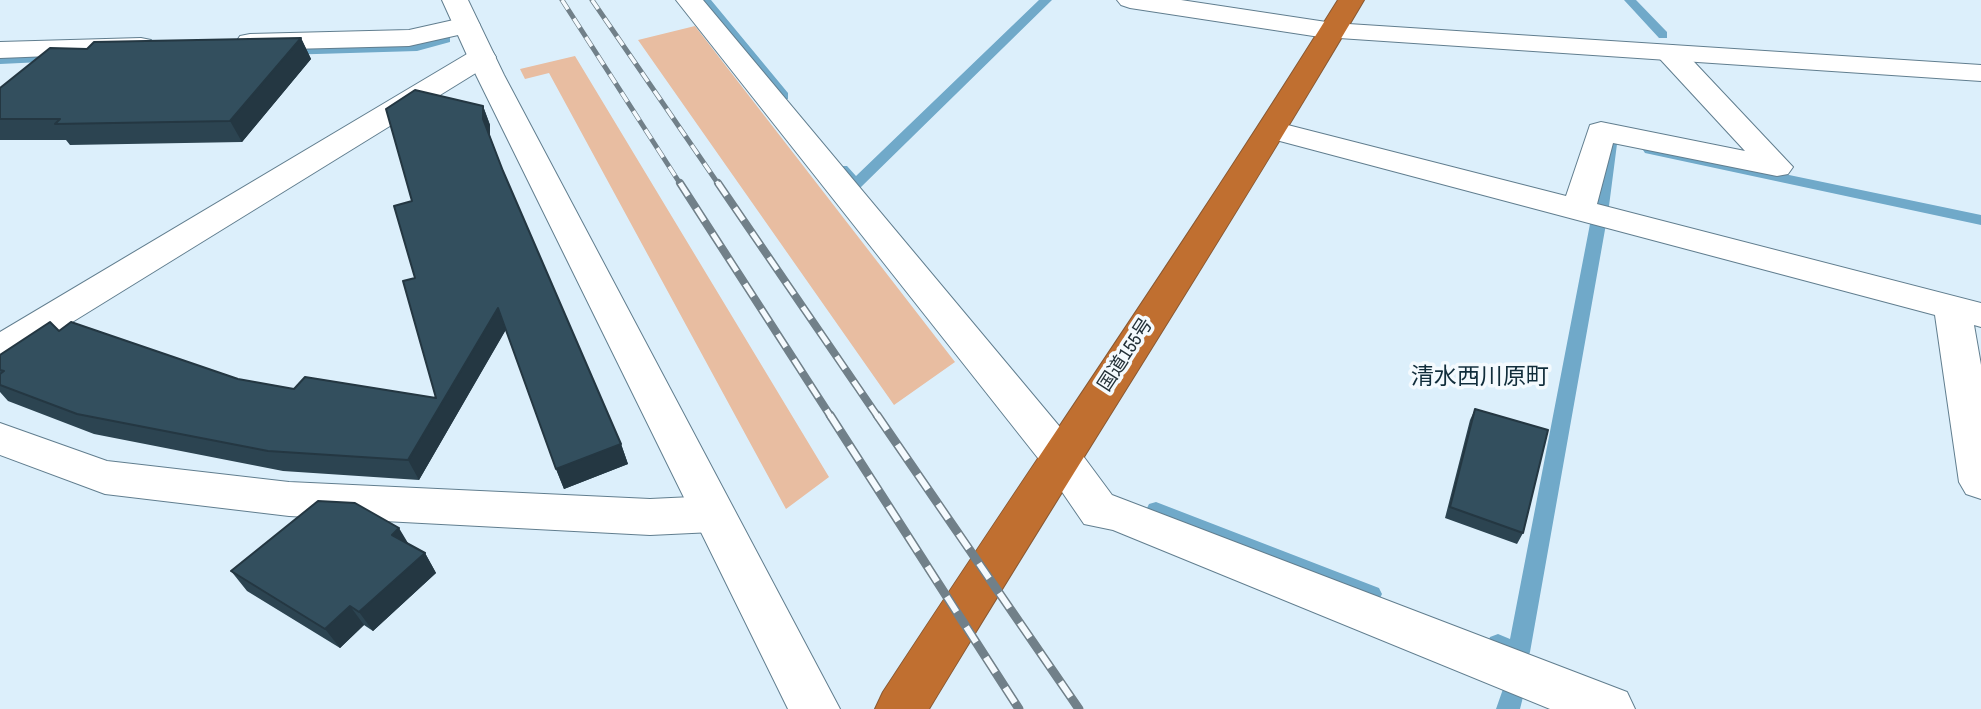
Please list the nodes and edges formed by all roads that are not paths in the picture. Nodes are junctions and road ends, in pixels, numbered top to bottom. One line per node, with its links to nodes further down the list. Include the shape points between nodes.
1 (689, 0): 15 (street)
2 (1130, 0): 3 (street)
3 (1342, 15): 8 (street); 10 (highway, 国道155号)
4 (468, 27): 5 (street, via 409,38); 13 (street); 17 (street)
5 (218, 43)
6 (164, 45): 7 (street)
7 (0, 50)
8 (1670, 53): 9 (street); 11 (street, via 1777,167 1601,131)
9 (1981, 73)
10 (1272, 130): 11 (street); 15 (highway, 国道155号)
11 (1579, 209): 12 (street)
12 (1966, 311): 16 (street)
13 (0, 349)
14 (0, 439): 17 (street, via 105,477 289,499 650,517)
15 (1060, 456): 19 (highway, 国道155号); 20 (street, via 1100,512 1117,513)
16 (1981, 482)
17 (713, 514): 18 (street)
18 (814, 709)
19 (901, 709)
20 (1609, 709)

